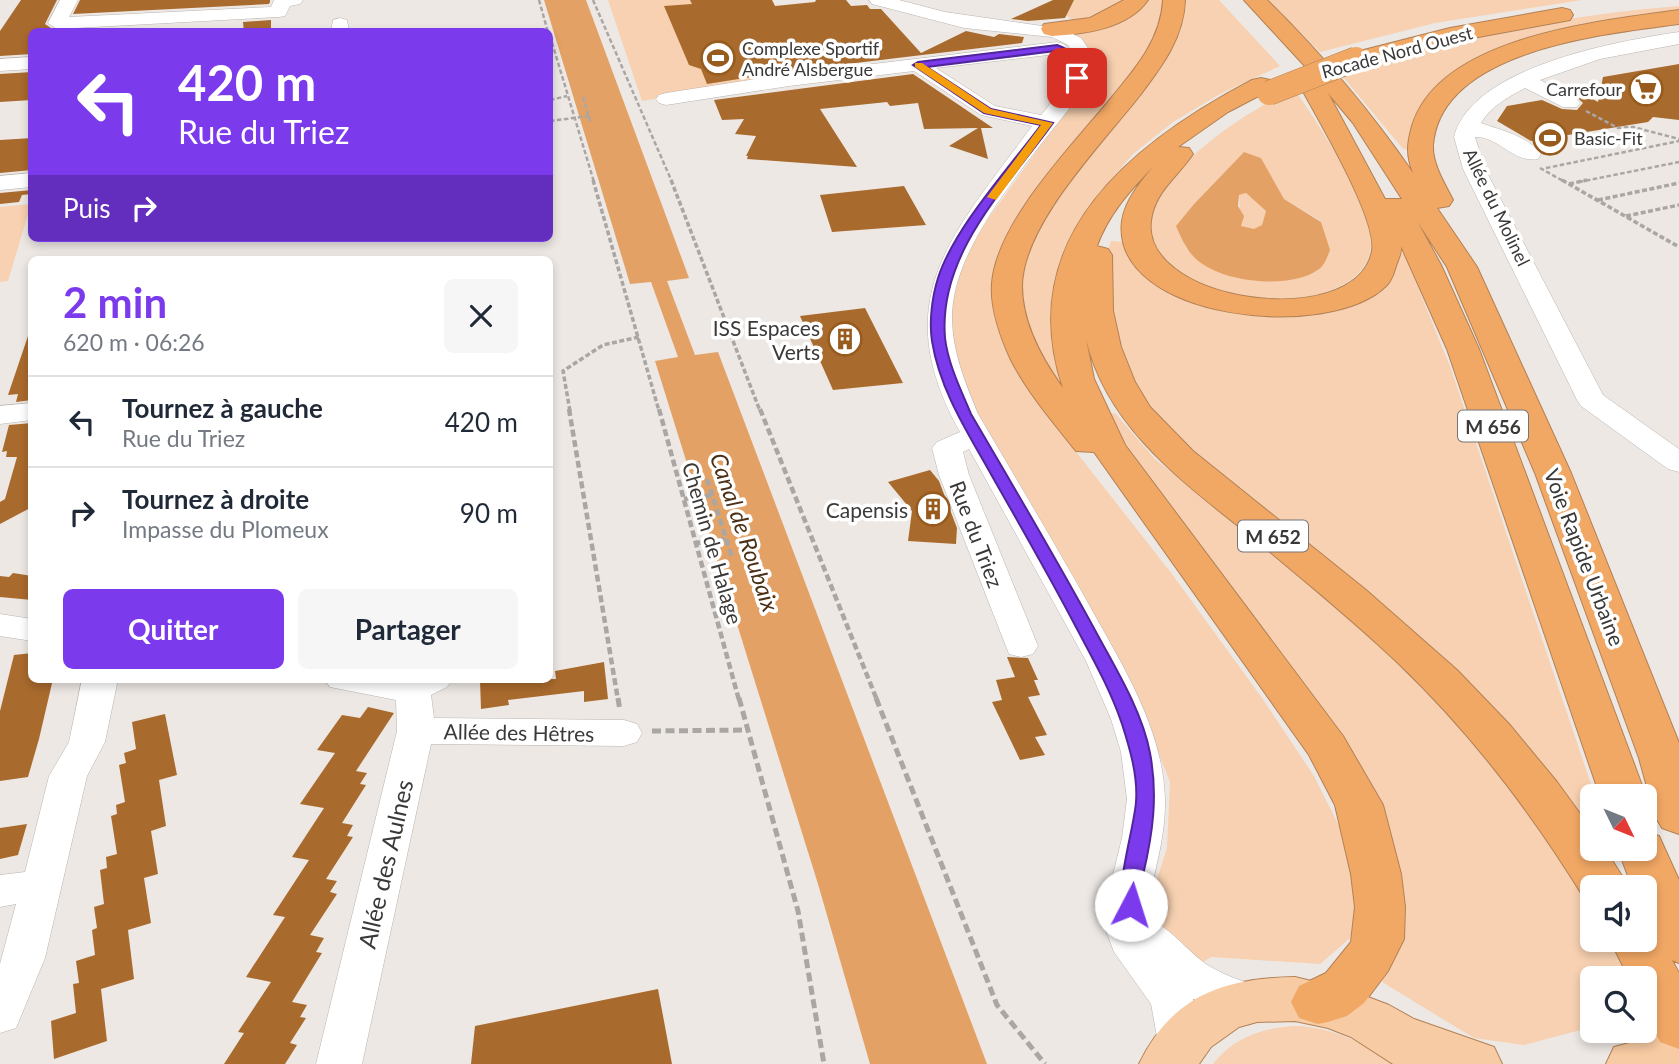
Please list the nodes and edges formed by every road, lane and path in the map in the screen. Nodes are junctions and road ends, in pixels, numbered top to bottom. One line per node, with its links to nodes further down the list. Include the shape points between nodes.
1 (69, 0): 2 (street, via 57,23 279,12 282,1)
2 (294, 0)
3 (539, 0): 13 (path, Chemin de Halage)
4 (593, 0): 88 (path, via 708,269 737,353 997,1005)
5 (878, 0): 15 (street, Rue du Triez)
6 (1137, 0): 15 (highway, via 1107,20)
7 (1174, 0): 59 (highway, via 1172,23 1152,62 1029,225 1010,267 1008,300 1017,337 1034,370)
8 (1233, 0): 22 (highway, Voie Rapide Urbaine / M 656)
9 (1255, 0): 47 (highway, Voie Rapide Urbaine / M 656, via 1353,106)
10 (1679, 2): 17 (highway, Rocade Nord Ouest / M 652, via 1507,24)
11 (1587, 4): 17 (highway, Rocade Nord Ouest / M 652, via 1473,22)
12 (1679, 17): 47 (highway, via 1536,44 1494,59 1445,91 1427,117 1420,144 1432,186 1461,244)
13 (547, 28)
14 (1679, 38): 21 (street, Allée du Molinel, via 1589,55)
15 (1054, 39): 20 (street); 32 (street, Rue du Triez, via 1076,41 1085,55 1085,72)
16 (553, 48): 24 (path, Chemin de Halage)
17 (1352, 56): 23 (highway, Rocade Nord Ouest / M 652, bridge)
18 (28, 63): 19 (street)
19 (0, 65)
20 (918, 65): 27 (street); 32 (street, via 988,111)
21 (1525, 80): 28 (street); 34 (street, Allée du Molinel, via 1486,105)
22 (1310, 82): 23 (highway, Rocade Nord Ouest / M 652, via 1378,213 1387,252 1379,275 1368,286 1331,303 1259,308 1206,297 1151,265 1135,237 1141,205 1167,167 1217,122); 70 (highway, Voie Rapide Urbaine / M 656, via 1384,187 1449,313)
23 (1265, 89): 36 (highway, Rocade Nord Ouest / M 652, via 1216,108)
24 (567, 96): 26 (path); 30 (path, Chemin de Halage)
25 (583, 97): 29 (path)
26 (553, 99)
27 (666, 99)
28 (1570, 103): 35 (path, via 1618,128 1633,127)
29 (589, 116): 30 (path); 33 (path)
30 (574, 118): 31 (path); 48 (path, Chemin de Halage)
31 (553, 121)
32 (1047, 123): 51 (street, Rue du Triez, via 971,226 942,286 937,326 940,349)
33 (591, 124)
34 (1466, 133): 37 (street, via 1492,139); 52 (street, Allée du Molinel, via 1474,169 1587,394 1597,406)
35 (1679, 140): 37 (path)
36 (1167, 142): 59 (highway, via 1131,172 1091,226 1076,263 1068,332 1082,393 1108,447); 73 (highway, M 652, via 1119,201 1096,259 1098,326 1127,398 1192,468 1386,629 1455,694 1518,766)
37 (1532, 159): 42 (path)
38 (1679, 162): 42 (path)
39 (28, 180): 40 (street)
40 (0, 183)
41 (1679, 183): 43 (path)
42 (1569, 184): 43 (path)
43 (1597, 200): 45 (path)
44 (1679, 205): 45 (path)
45 (1625, 216): 46 (path)
46 (1679, 247)
47 (1462, 267): 69 (highway, Voie Rapide Urbaine / M 656, via 1553,473)
48 (639, 337): 55 (path, Chemin de Halage); 68 (path, via 603,345 564,371)
49 (28, 412): 50 (street)
50 (0, 415)
51 (976, 436): 62 (street, Rue du Triez, via 947,449); 76 (street, Rue du Triez, via 1103,661 1132,727 1146,799)
52 (1679, 463)
53 (707, 479): 54 (path)
54 (713, 495): 55 (path); 56 (path)
55 (684, 499): 57 (path, Chemin de Halage)
56 (727, 539): 57 (path); 58 (path)
57 (697, 542): 65 (path, Chemin de Halage)
58 (732, 558)
59 (1219, 602): 80 (highway, via 1327,747 1352,790 1364,823 1379,896 1378,939 1345,988)
60 (0, 625): 61 (street)
61 (28, 629)
62 (1021, 646)
63 (99, 683): 74 (street, via 88,742 68,776)
64 (423, 684): 66 (street, Allée des Aulnes)
65 (749, 730): 67 (path); 87 (path, Chemin de Halage, via 798,911)
66 (415, 731): 68 (street, Allée des Hêtres); 86 (street, Allée des Aulnes)
67 (675, 731)
68 (624, 733)
69 (1670, 772): 71 (highway, Voie Rapide Urbaine / M 656)
70 (1619, 784)
71 (1679, 816)
72 (1647, 861): 77 (highway)
73 (1596, 875)
74 (42, 885): 75 (street); 81 (street, via 24,958)
75 (0, 891)
76 (1129, 892): 79 (street, via 1137,922 1175,965 1209,988); 84 (street, Rue du Triez, via 1125,929 1171,998 1178,1021)
77 (1679, 942)
78 (1642, 952): 82 (highway)
79 (1250, 1002): 80 (main road); 84 (main road, via 1203,1021)
80 (1318, 1002): 83 (main road, via 1353,1011)
81 (0, 1015)
82 (1679, 1026)
83 (1418, 1051): 89 (main road)
84 (1174, 1053)
85 (1679, 1054): 90 (main road)
86 (339, 1064)
87 (824, 1064)
88 (1045, 1064)
89 (1474, 1064)
90 (1634, 1064)

